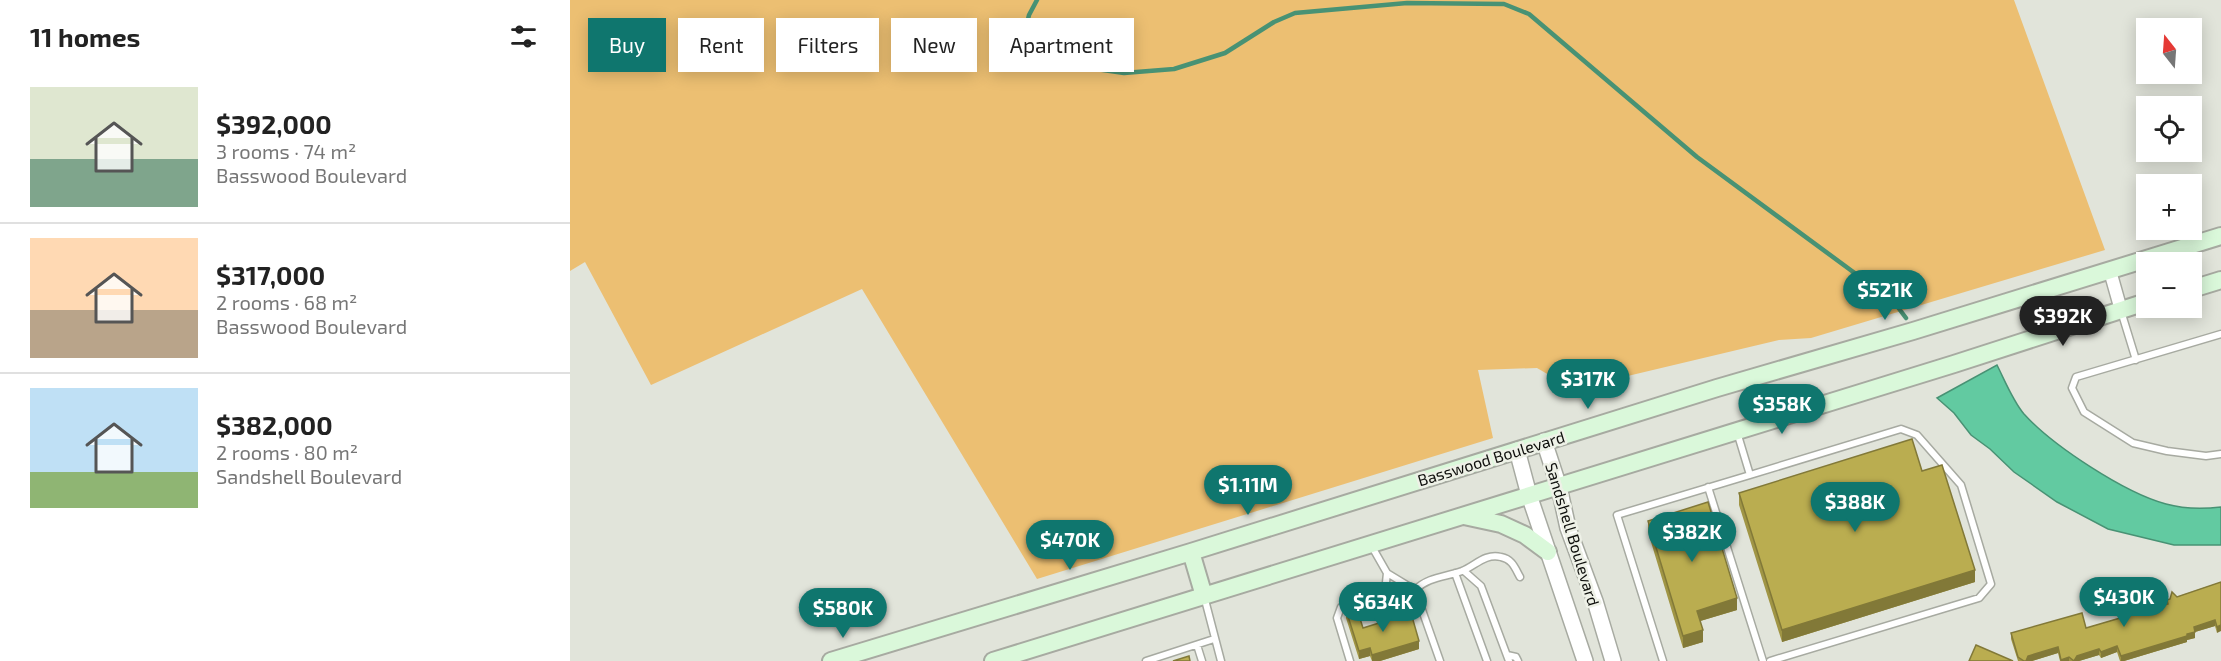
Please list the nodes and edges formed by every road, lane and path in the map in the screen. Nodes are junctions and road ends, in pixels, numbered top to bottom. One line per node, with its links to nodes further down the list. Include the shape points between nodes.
1 (2221, 236): 2 (main road, Basswood Boulevard)
2 (2110, 272): 6 (street); 10 (main road, Basswood Boulevard)
3 (2221, 280): 4 (main road)
4 (2202, 286)
5 (2136, 305): 6 (main road)
6 (2121, 310): 8 (lane); 9 (main road)
7 (2221, 334): 8 (lane)
8 (2136, 360): 12 (lane, via 2076,377 2072,388 2084,412 2133,443 2196,455)
9 (1737, 431): 13 (lane); 14 (main road)
10 (1544, 441): 11 (main road, Basswood Boulevard); 14 (street, Sandshell Boulevard)
11 (1517, 450): 16 (street, Sandshell Boulevard); 19 (main road, Basswood Boulevard)
12 (2221, 454)
13 (1750, 475): 15 (lane); 43 (lane, via 1901,429 1917,435 1961,485 1991,584 1979,598)
14 (1559, 487): 16 (main road); 40 (street, Sandshell Boulevard, via 1568,528)
15 (1708, 487): 41 (lane, via 1617,515); 42 (lane)
16 (1529, 495): 17 (main road); 20 (street, Sandshell Boulevard)
17 (1463, 516): 18 (main road); 20 (main road, via 1501,524)
18 (1371, 544): 22 (lane); 26 (main road)
19 (1191, 552): 26 (main road); 31 (main road, Basswood Boulevard)
20 (1548, 552): 39 (street, Sandshell Boulevard)
21 (1464, 571): 23 (lane); 24 (lane, via 1488,557 1501,557 1512,563); 29 (lane, via 1481,586)
22 (1387, 573): 25 (lane); 35 (lane, via 1385,592 1341,607 1337,618)
23 (1455, 573): 25 (lane, via 1424,582); 37 (lane)
24 (1520, 577)
25 (1415, 590): 36 (lane)
26 (1204, 596): 27 (lane); 30 (main road)
27 (1214, 639): 28 (lane); 34 (lane)
28 (1197, 645): 32 (lane); 33 (lane)
29 (1506, 659): 38 (lane, via 1516,657)
30 (998, 660)
31 (831, 661)
32 (1149, 661)
33 (1202, 661)
34 (1221, 661)
35 (1350, 661)
36 (1440, 661)
37 (1487, 661)
38 (1518, 661)
39 (1585, 661)
40 (1613, 661)
41 (1663, 661)
42 (1763, 661)
43 (1770, 661)

